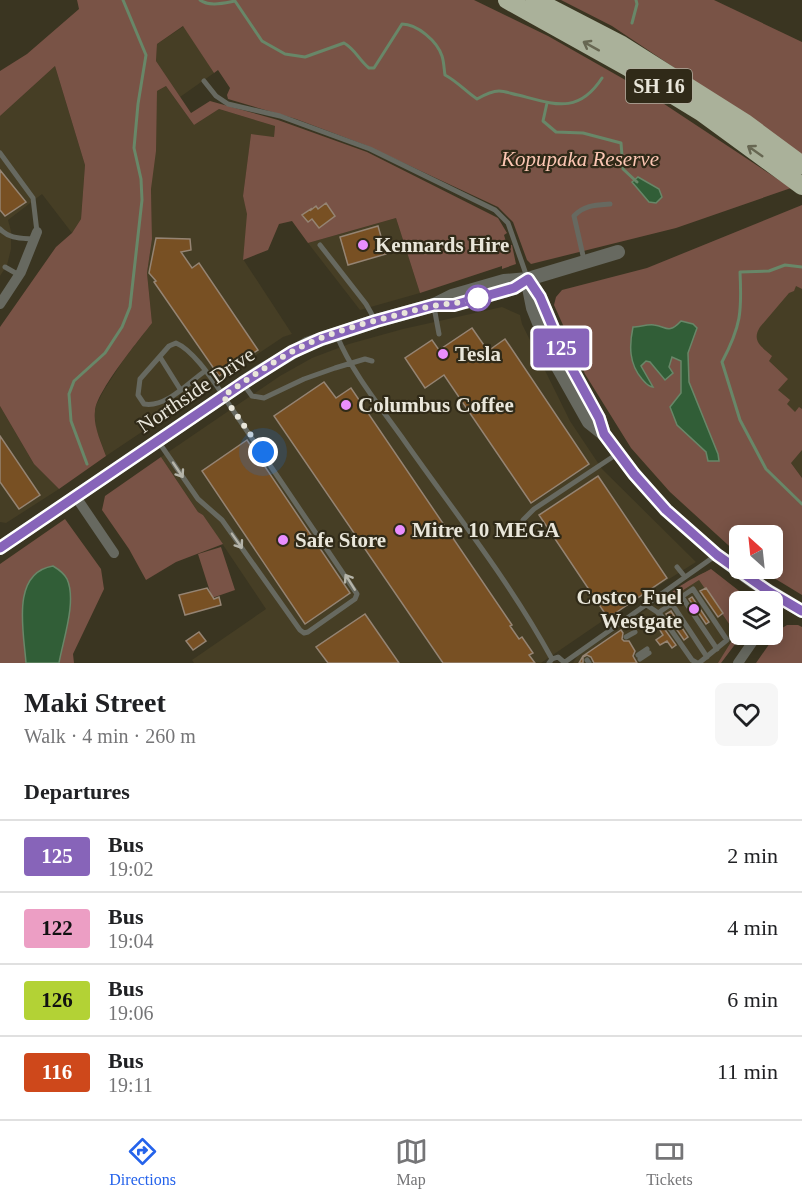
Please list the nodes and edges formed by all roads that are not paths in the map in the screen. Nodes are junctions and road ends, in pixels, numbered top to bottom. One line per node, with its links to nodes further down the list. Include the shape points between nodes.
1 (507, 0): 6 (highway, SH 16, one-way to 1, via 701,112)
2 (535, 0): 5 (highway, SH 16, via 622,45 744,122)
3 (204, 81): 15 (lane, via 228,104 280,116 370,149 495,210 508,222)
4 (0, 153): 9 (lane, via 33,198)
5 (802, 165)
6 (802, 186)
7 (610, 204): 12 (lane, via 593,205 574,216)
8 (0, 229): 9 (lane, via 13,238)
9 (35, 236): 14 (street)
10 (320, 245): 18 (lane)
11 (618, 252): 12 (street, Northside Drive)
12 (585, 262): 15 (street, Northside Drive)
13 (5, 267): 14 (lane)
14 (19, 275): 16 (street)
15 (528, 279): 17 (street, Northside Drive, via 504,281); 29 (street, via 533,308 553,358 589,422)
16 (0, 304)
17 (434, 305): 18 (street, Northside Drive); 20 (lane)
18 (376, 321): 19 (street, Northside Drive)
19 (336, 334): 23 (lane); 25 (street, Northside Drive, via 292,352)
20 (439, 334)
21 (160, 357): 24 (lane, via 176,343); 26 (lane); 26 (lane, via 140,379 138,395 144,404 153,405)
22 (372, 362): 23 (lane, via 365,359)
23 (351, 364): 25 (lane, via 304,379 264,398 252,396); 51 (lane, via 534,625)
24 (205, 371): 26 (lane); 27 (lane)
25 (243, 383): 27 (street, Northside Drive)
26 (180, 389)
27 (224, 396): 28 (street, Northside Drive); 28 (lane, one-way to 27, via 198,499 222,520 300,630 308,632 357,594)
28 (158, 441): 30 (street, Northside Drive)
29 (618, 453): 31 (lane); 34 (street, via 666,510)
30 (76, 497): 32 (street, Northside Drive); 33 (street)
31 (523, 520)
32 (0, 549)
33 (114, 553)
34 (717, 555): 36 (lane); 37 (street)
35 (677, 567): 36 (lane)
36 (685, 577): 40 (lane)
37 (769, 591)
38 (682, 597): 41 (lane); 47 (lane); 47 (lane, via 693,590 727,640)
39 (783, 601): 42 (street)
40 (645, 604): 43 (lane); 52 (lane)
41 (672, 604): 43 (lane); 50 (lane)
42 (802, 611)
43 (658, 613): 53 (lane)
44 (635, 632): 45 (lane)
45 (626, 637)
46 (750, 645): 54 (street)
47 (717, 649): 50 (lane)
48 (648, 651): 49 (lane)
49 (639, 657)
50 (707, 657): 53 (lane)
51 (551, 661): 52 (lane, via 558,657)
52 (565, 662)
53 (698, 663)
54 (738, 663)

